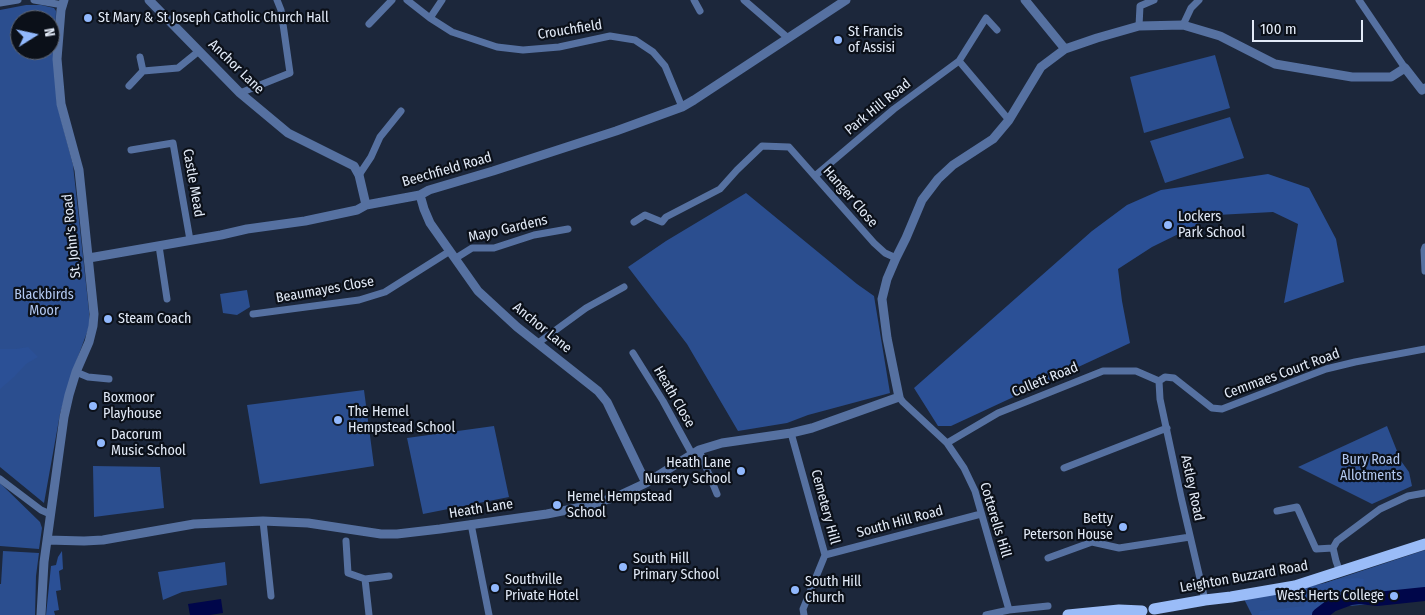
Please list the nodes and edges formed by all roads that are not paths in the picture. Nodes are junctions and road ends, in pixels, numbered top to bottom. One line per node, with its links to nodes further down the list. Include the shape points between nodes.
1 (18, 0): 16 (street)
2 (34, 0): 15 (street)
3 (149, 0): 25 (street, Anchor Lane)
4 (277, 0): 32 (street, via 290,73)
5 (392, 0): 19 (street)
6 (407, 0): 18 (street, Crouchfield)
7 (442, 0): 18 (street)
8 (694, 0): 17 (street)
9 (744, 0): 23 (street)
10 (846, 0): 23 (street, Beechfield Road)
11 (1025, 0): 24 (street)
12 (1154, 0): 21 (street, via 1140,6)
13 (1199, 0): 20 (street)
14 (1359, 0): 28 (street)
15 (64, 2): 47 (street, St. John's Road, via 56,60 61,104 79,170)
16 (0, 3)
17 (700, 11)
18 (430, 18): 33 (street, Crouchfield, via 452,32 498,47 523,50 559,47 610,36 635,40 653,52 665,66)
19 (370, 24)
20 (1183, 25): 21 (street); 28 (street, via 1220,36 1275,64 1352,77 1391,77)
21 (1139, 26): 24 (street)
22 (996, 30): 27 (street, Park Hill Road, via 986,18)
23 (788, 38): 33 (street, Beechfield Road)
24 (1064, 49): 35 (street, via 1041,66)
25 (199, 51): 29 (street, via 178,68); 32 (street, Anchor Lane)
26 (140, 56): 29 (street)
27 (959, 61): 35 (street); 38 (street, Park Hill Road, via 894,108)
28 (1405, 68): 31 (street)
29 (143, 71): 30 (street)
30 (129, 86)
31 (1424, 91)
32 (240, 93): 37 (street, Anchor Lane, via 288,133 354,166)
33 (682, 106): 39 (street, Beechfield Road)
34 (401, 111): 37 (street, via 380,137)
35 (1009, 120): 48 (street, via 993,139 938,179 922,200)
36 (131, 150): 43 (street, Castle Mead, via 173,143)
37 (359, 175): 40 (street)
38 (815, 176): 41 (street, Hanger Close, via 789,148 762,146 720,189 662,222 645,215); 48 (street, Hanger Close, via 874,243)
39 (420, 195): 40 (street, Beechfield Road); 46 (street, Anchor Lane, via 430,223)
40 (366, 205): 43 (street, Beechfield Road, via 357,210 305,221)
41 (634, 222)
42 (568, 229): 46 (street, Mayo Gardens, via 534,235 494,248 472,248)
43 (190, 240): 44 (street, Beechfield Road)
44 (159, 246): 47 (street, Beechfield Road); 51 (street)
45 (1425, 247): 49 (street)
46 (453, 255): 52 (street, Beaumayes Close, via 385,292 359,300); 53 (street, Anchor Lane, via 478,291)
47 (89, 258): 56 (street, St. John's Road, via 93,326)
48 (896, 258): 59 (street, via 882,299)
49 (1425, 271)
50 (624, 287): 53 (street, via 586,308)
51 (167, 299)
52 (253, 314)
53 (538, 343): 66 (street, Anchor Lane, via 598,390)
54 (1425, 349): 58 (street, Cemmaes Court Road, via 1326,369 1222,409 1212,408 1174,378 1165,376)
55 (633, 354): 63 (street, Heath Close)
56 (76, 372): 57 (street); 70 (street, St. John's Road, via 68,395)
57 (108, 379)
58 (1159, 381): 60 (street, Astley Road); 62 (street, Collett Road, via 1136,371 1103,371 998,413)
59 (899, 397): 61 (street, Heath Lane); 62 (street, Cotterells Hill)
60 (1167, 428): 64 (street); 74 (street, Astley Road)
61 (791, 433): 63 (street, Heath Lane, via 722,443); 79 (street, Cemetery Hill)
62 (947, 443): 71 (street, Cotterells Hill, via 964,468)
63 (695, 452): 66 (street, Heath Lane); 68 (street, Heath Close)
64 (1064, 468)
65 (0, 479): 70 (street)
66 (646, 483): 73 (street, Heath Lane, via 616,497 582,507)
67 (1425, 493): 78 (street, via 1408,496 1380,509 1337,541)
68 (716, 494)
69 (1277, 511): 78 (street, via 1297,507 1316,549)
70 (50, 514): 75 (street, St. John's Road)
71 (981, 514): 79 (street, South Hill Road); 87 (street, Cotterells Hill)
72 (263, 521): 73 (street, Heath Lane, via 308,523 381,534 440,530); 75 (street, Heath Lane, via 194,524 103,540); 84 (street)
73 (471, 524): 91 (street)
74 (1190, 537): 80 (street, via 1119,548 1092,542); 85 (street, Astley Road)
75 (47, 540): 89 (street, St. John's Road)
76 (346, 541): 83 (street, via 348,573)
77 (1425, 544): 81 (main road, Leighton Buzzard Road)
78 (1333, 548): 81 (street)
79 (825, 555): 92 (street, Cemetery Hill, via 803,608)
80 (1048, 558)
81 (1340, 572): 85 (main road, Leighton Buzzard Road, via 1295,586)
82 (389, 576): 83 (street)
83 (365, 579): 90 (street)
84 (271, 596)
85 (1205, 600): 88 (main road, Leighton Buzzard Road)
86 (1048, 606): 87 (street)
87 (1009, 610): 93 (street)
88 (1148, 612): 94 (main road, Leighton Buzzard Road, via 1119,610)
89 (41, 615)
90 (369, 615)
91 (489, 615)
92 (804, 615)
93 (986, 615)
94 (1068, 615)

